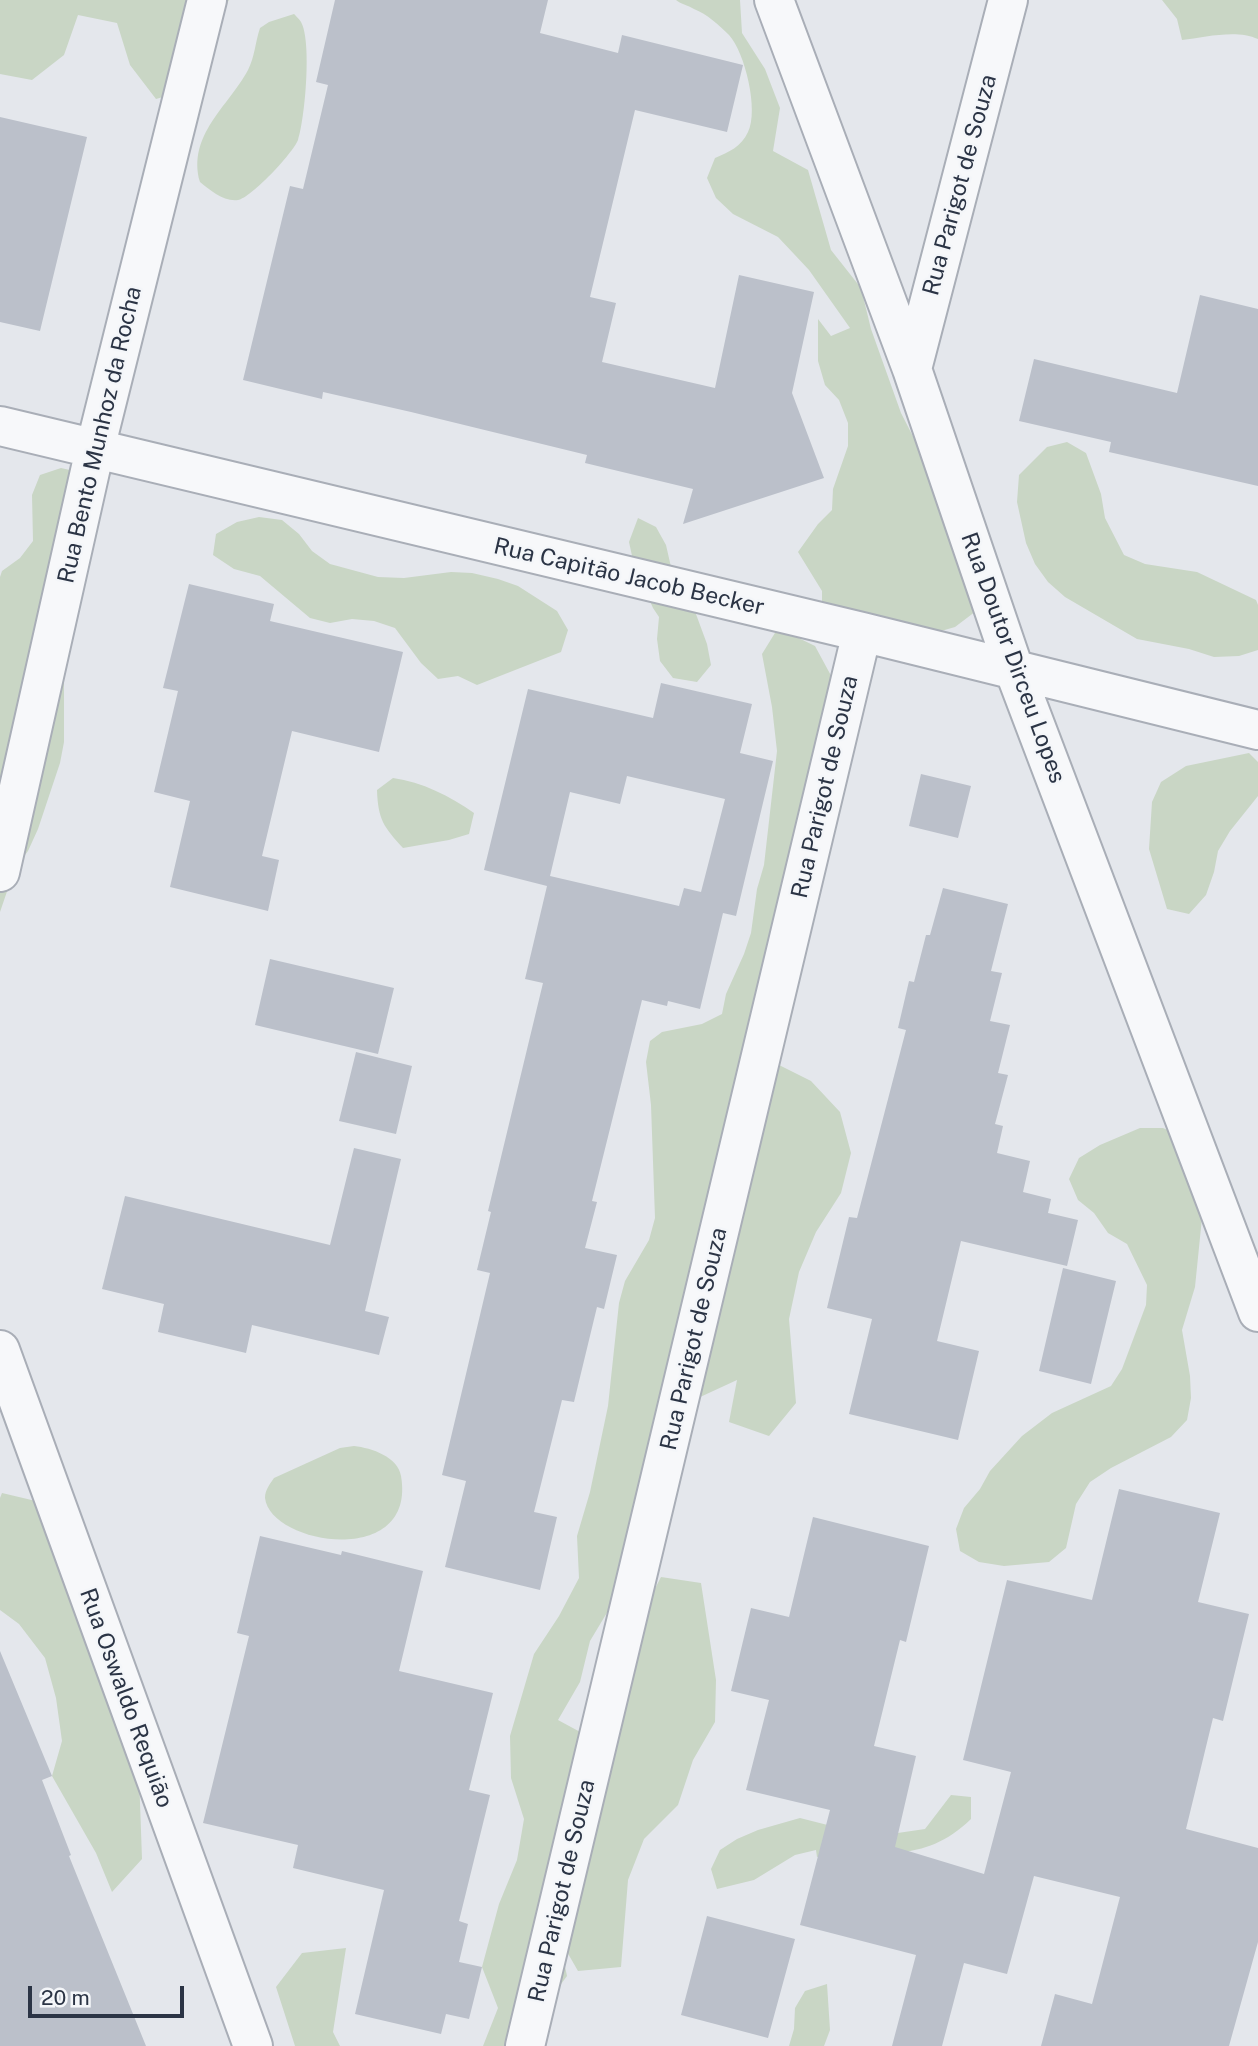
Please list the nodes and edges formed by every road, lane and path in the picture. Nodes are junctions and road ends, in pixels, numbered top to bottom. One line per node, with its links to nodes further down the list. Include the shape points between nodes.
1 (207, 0): 6 (street, Rua Bento Munhoz da Rocha)
2 (774, 0): 4 (street, Rua Doutor Dirceu Lopes)
3 (1008, 0): 4 (street, Rua Parigot de Souza)
4 (912, 369): 8 (street, Rua Doutor Dirceu Lopes)
5 (0, 426): 6 (street, Rua Capitão Jacob Becker)
6 (95, 449): 7 (street, Rua Capitão Jacob Becker); 10 (street, Rua Bento Munhoz da Rocha)
7 (862, 632): 8 (street, Rua Capitão Jacob Becker); 14 (street, Rua Parigot de Souza)
8 (1015, 672): 9 (street, Rua Capitão Jacob Becker); 11 (street, Rua Doutor Dirceu Lopes)
9 (1258, 730)
10 (0, 872)
11 (1258, 1312)
12 (0, 1350): 13 (street, Rua Oswaldo Requião)
13 (253, 2046)
14 (525, 2046)

